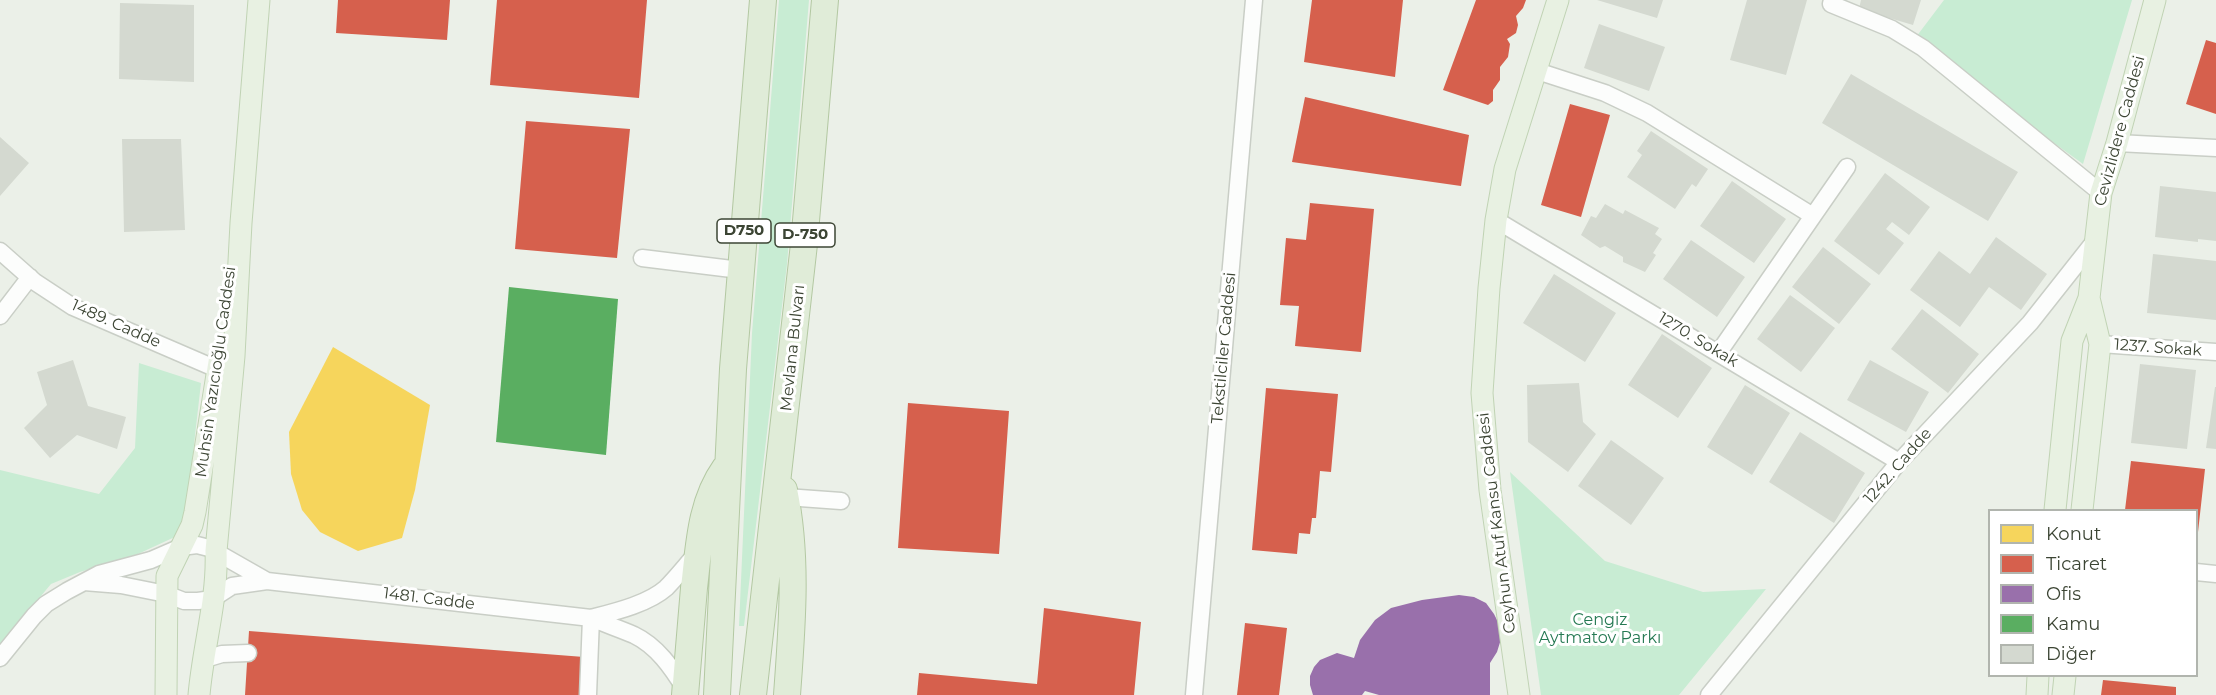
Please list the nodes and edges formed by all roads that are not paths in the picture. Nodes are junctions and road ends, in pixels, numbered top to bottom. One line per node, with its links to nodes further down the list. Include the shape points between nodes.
1 (259, 0): 25 (main road, Muhsin Yazıcıoğlu Caddesi, via 241,223)
2 (763, 0): 18 (highway, D750)
3 (825, 0): 28 (highway, Mevlana Bulvarı / D-750)
4 (1254, 0): 55 (street, Tekstilciler Caddesi)
5 (1558, 0): 8 (main road, Ceyhun Atuf Kansu Caddesi)
6 (1833, 0): 12 (street, via 1832,4 1892,29 1923,48)
7 (2155, 0): 9 (main road, Cevizlidere Caddesi)
8 (1534, 70): 13 (street, via 1605,93 1647,113); 14 (main road, Ceyhun Atuf Kansu Caddesi, via 1505,170)
9 (2117, 143): 10 (street); 12 (main road, Cevizlidere Caddesi)
10 (2216, 147)
11 (1847, 167): 13 (street)
12 (2101, 193): 15 (main road, Cevizlidere Caddesi)
13 (1813, 216): 23 (street)
14 (1496, 220): 23 (street, 1270. Sokak); 56 (main road, Ceyhun Atuf Kansu Caddesi, via 1482,393 1490,490)
15 (2094, 242): 20 (main road, Cevizlidere Caddesi); 26 (street, 1242. Cadde, via 2031,323)
16 (0, 251): 19 (street, 1489. Cadde)
17 (642, 258): 18 (street)
18 (740, 270): 27 (highway, D750)
19 (30, 277): 21 (street); 25 (street, 1489. Cadde, via 73,307 194,361)
20 (2089, 298): 22 (main road, Cevizlidere Caddesi); 31 (main road, Cevizlidere Caddesi, via 2072,341)
21 (0, 316)
22 (2100, 344): 24 (street, 1237. Sokak); 32 (main road, Cevizlidere Caddesi)
23 (1719, 352): 26 (street, 1270. Sokak)
24 (2216, 352)
25 (224, 366): 33 (main road, Muhsin Yazıcıoğlu Caddesi, via 200,492 192,525); 34 (main road, Muhsin Yazıcıoğlu Caddesi)
26 (1899, 462): 57 (street, 1242. Cadde)
27 (729, 463): 35 (highway, via 708,502); 52 (highway, D750)
28 (779, 469): 29 (highway); 53 (highway, Mevlana Bulvarı)
29 (786, 497): 30 (street); 54 (highway, via 793,570)
30 (841, 501)
31 (2055, 509)
32 (2082, 509)
33 (181, 547): 34 (street, 1481. Cadde, via 197,545); 39 (street, 1481. Cadde); 40 (main road, Muhsin Yazıcıoğlu Caddesi, via 169,569)
34 (216, 551): 38 (street, 1481. Cadde); 41 (main road, Muhsin Yazıcıoğlu Caddesi, via 217,576)
35 (698, 552): 42 (street, 1481. Cadde, via 655,596); 48 (highway)
36 (2198, 572): 37 (street)
37 (2216, 574)
38 (267, 580): 41 (street, 1481. Cadde, via 232,586); 42 (street, 1481. Cadde)
39 (84, 582): 40 (street, 1481. Cadde); 44 (street, 1481. Cadde, via 46,604)
40 (166, 594): 41 (street, 1481. Cadde, via 184,601); 49 (main road, Muhsin Yazıcıoğlu Caddesi)
41 (212, 599): 45 (main road, Muhsin Yazıcıoğlu Caddesi)
42 (591, 618): 48 (street, 1481. Cadde, via 651,647 664,658); 51 (street)
43 (248, 653): 45 (street)
44 (0, 657)
45 (202, 660): 50 (main road, Muhsin Yazıcıoğlu Caddesi)
46 (2038, 677): 58 (main road)
47 (2065, 677): 59 (main road)
48 (685, 692)
49 (166, 695)
50 (199, 695)
51 (588, 695)
52 (717, 695)
53 (753, 695)
54 (787, 695)
55 (1194, 695)
56 (1519, 695)
57 (1709, 695)
58 (2037, 695)
59 (2063, 695)

